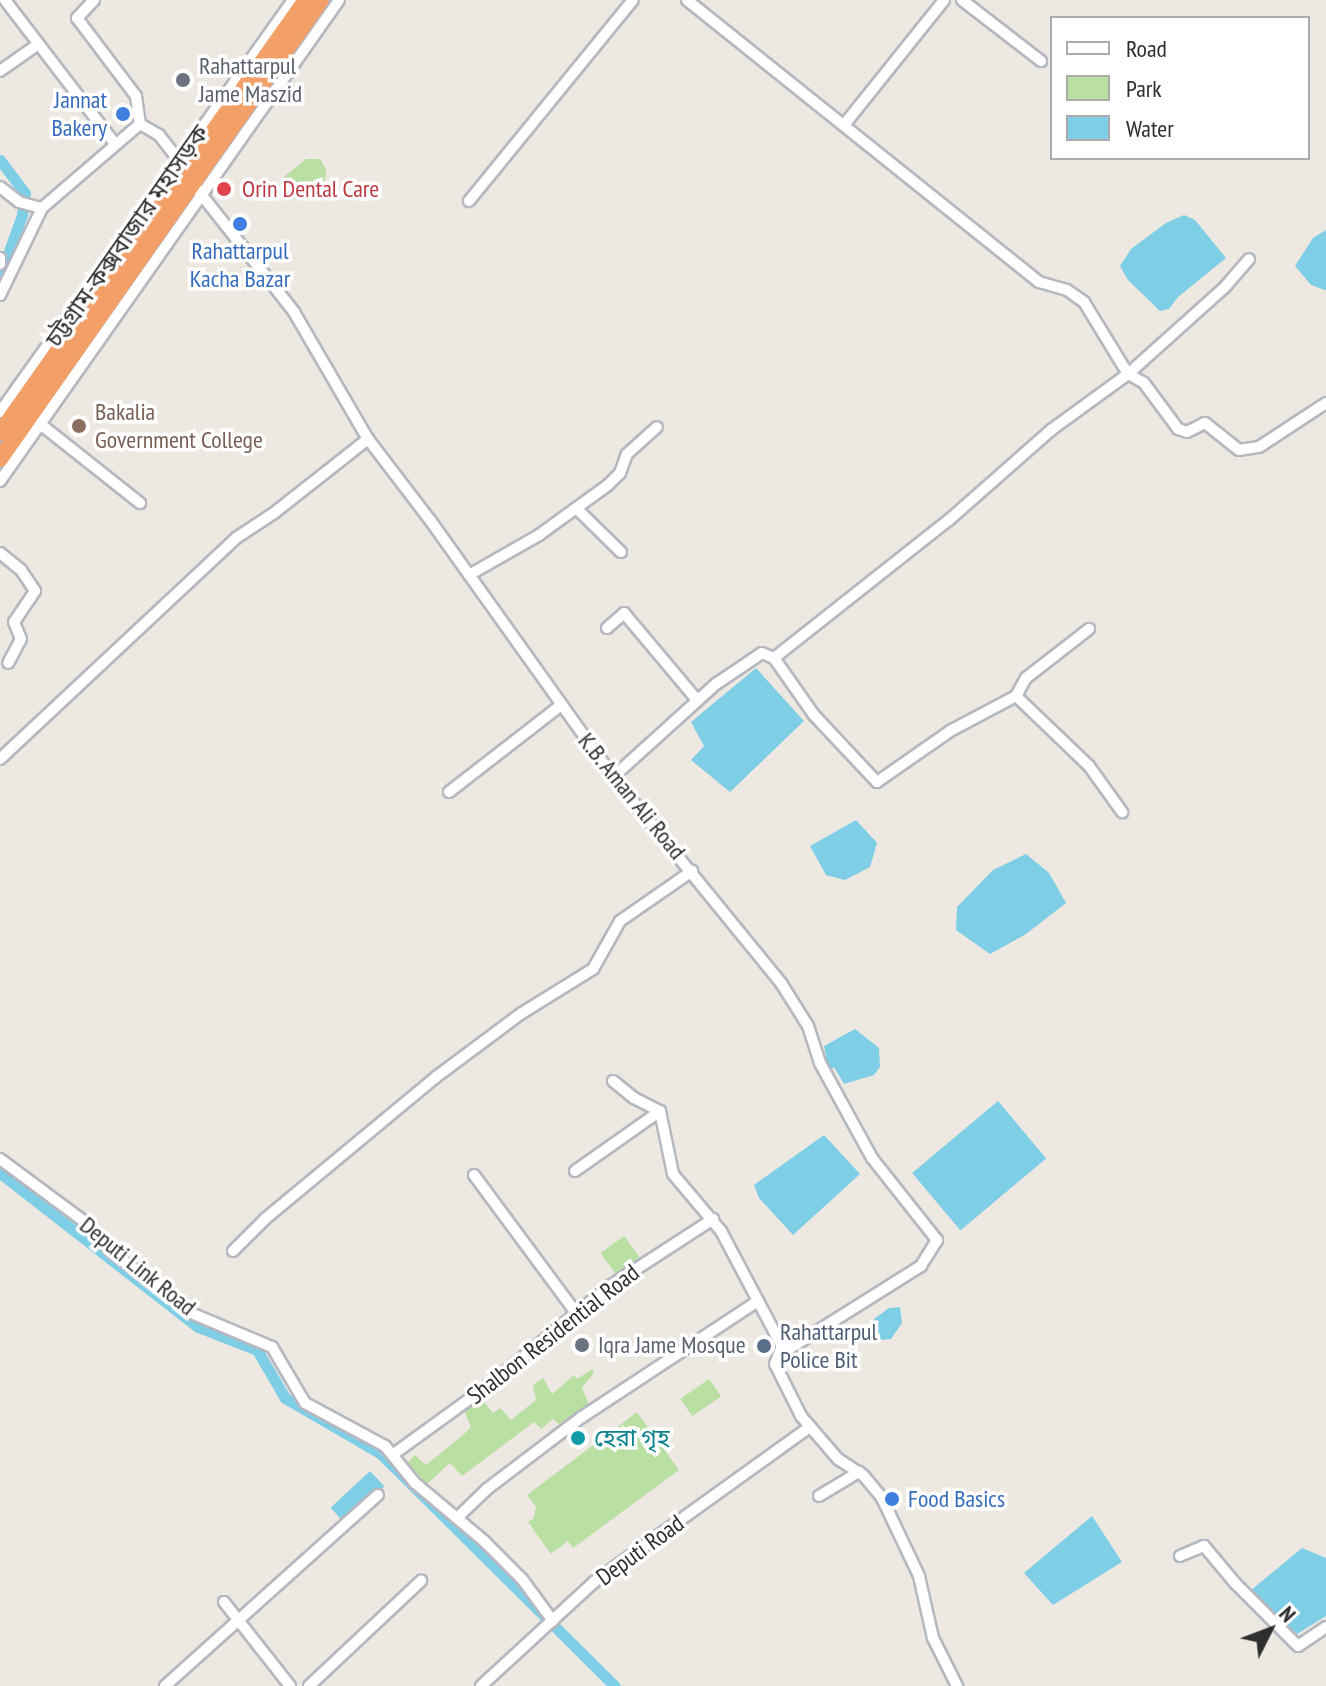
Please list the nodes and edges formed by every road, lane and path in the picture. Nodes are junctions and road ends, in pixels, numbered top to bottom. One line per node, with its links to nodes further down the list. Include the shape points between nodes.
1 (5, 0): 11 (street)
2 (94, 0): 14 (street, via 77,18 136,96)
3 (293, 0): 17 (street)
4 (306, 0): 31 (highway, চট্টগ্রাম-কক্সবাজার মহাসড়ক)
5 (321, 0): 33 (highway, চট্টগ্রাম-কক্সবাজার মহাসড়ক)
6 (339, 0): 19 (street)
7 (633, 0): 20 (street)
8 (687, 0): 15 (street)
9 (944, 0): 15 (street)
10 (962, 0): 12 (street)
11 (37, 45): 13 (street); 16 (street)
12 (1041, 61)
13 (0, 71)
14 (140, 124): 16 (street); 17 (street, via 159,135)
15 (844, 125): 26 (street, via 1039,282 1067,290 1084,302)
16 (115, 144): 21 (street)
17 (180, 161): 28 (street)
18 (0, 187): 21 (street)
19 (199, 192): 29 (street); 32 (street, K.B. Aman Ali Road, via 294,312)
20 (469, 201)
21 (37, 208): 25 (street)
22 (0, 258): 24 (street)
23 (1249, 259): 26 (street)
24 (0, 264)
25 (0, 295)
26 (1128, 374): 27 (street, via 1144,383 1178,429 1187,432 1205,423 1239,450 1259,447); 42 (street, via 1051,430 949,520)
27 (1326, 403)
28 (0, 412)
29 (39, 423): 34 (street); 35 (street)
30 (657, 427): 36 (street, via 627,454 620,473)
31 (0, 433)
32 (368, 439): 39 (street, K.B. Aman Ali Road); 47 (street, via 236,538)
33 (0, 459)
34 (0, 481)
35 (140, 503)
36 (576, 508): 37 (street); 39 (street)
37 (621, 552)
38 (0, 553): 43 (street, via 35,591 14,622 21,639)
39 (469, 575): 46 (street, K.B. Aman Ali Road)
40 (607, 628): 45 (street, via 624,613)
41 (1089, 629): 44 (street, via 1026,678)
42 (774, 658): 44 (street, via 814,715 877,782 950,731); 45 (street, via 762,653)
43 (8, 663)
44 (1016, 696): 50 (street, via 1089,766)
45 (697, 700): 48 (street)
46 (561, 705): 48 (street, K.B. Aman Ali Road); 49 (street)
47 (0, 759)
48 (613, 777): 51 (street, K.B. Aman Ali Road)
49 (449, 792)
50 (1122, 812)
51 (692, 871): 58 (street, via 620,921 593,969 436,1077); 61 (street, K.B. Aman Ali Road, via 781,983 808,1026 820,1063 872,1158 937,1240 921,1266)
52 (613, 1081): 53 (street)
53 (660, 1111): 55 (street); 57 (street, via 673,1174)
54 (0, 1159): 67 (street, Deputi Link Road, via 191,1313 272,1347 305,1403 385,1446 415,1483)
55 (575, 1171)
56 (474, 1175): 60 (street)
57 (713, 1219): 59 (street); 60 (street, Shalbon Residential Road)
58 (233, 1251)
59 (758, 1301): 61 (street, via 782,1346); 67 (street, via 619,1392 501,1478)
60 (576, 1313): 63 (street, Shalbon Residential Road)
61 (779, 1355): 62 (street, via 775,1364)
62 (810, 1427): 64 (street, via 838,1459); 72 (street, Deputi Road, via 594,1582)
63 (395, 1453)
64 (859, 1472): 66 (street); 78 (street, via 882,1498 902,1539 924,1593 933,1638)
65 (378, 1495): 71 (street)
66 (819, 1496)
67 (457, 1518): 72 (street, Deputi Link Road, via 522,1579)
68 (1180, 1556): 73 (street, via 1204,1546 1298,1646)
69 (421, 1581): 76 (street)
70 (224, 1602): 71 (street)
71 (237, 1621): 74 (street); 75 (street)
72 (553, 1621): 77 (street, Deputi Road)
73 (1326, 1627)
74 (165, 1686)
75 (290, 1686)
76 (309, 1686)
77 (481, 1686)
78 (957, 1686)

